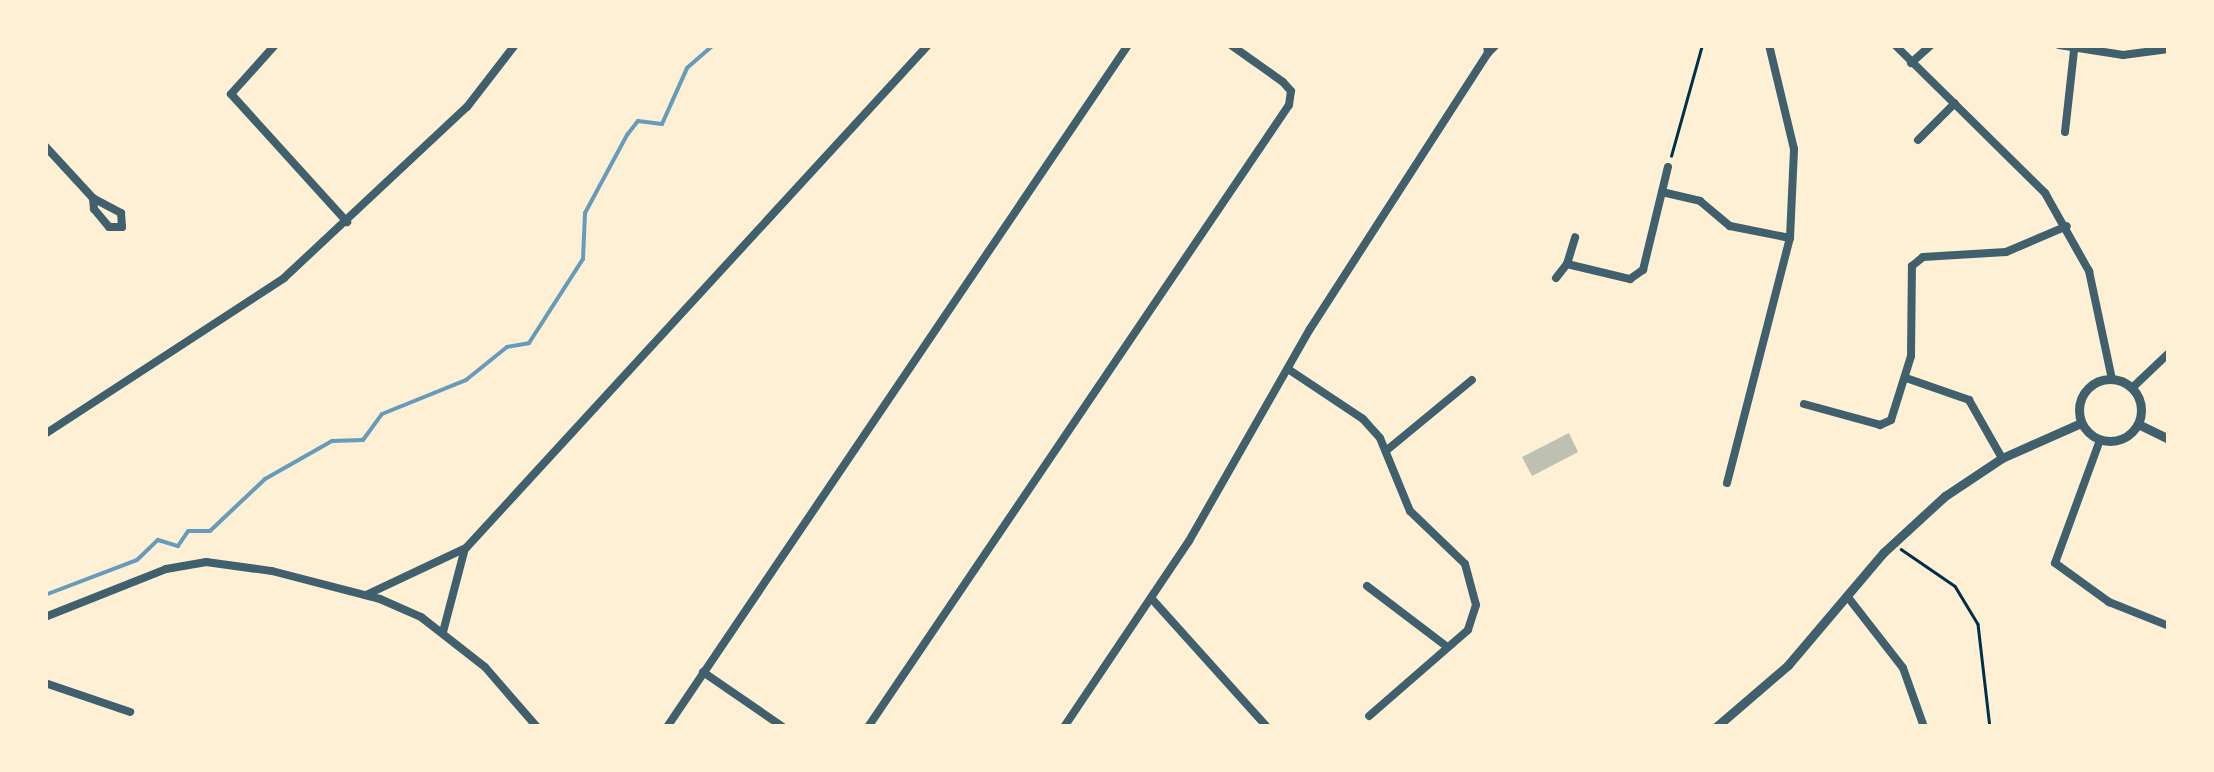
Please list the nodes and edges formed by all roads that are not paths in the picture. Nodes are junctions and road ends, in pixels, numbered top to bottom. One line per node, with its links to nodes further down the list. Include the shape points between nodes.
1 (276, 45): 23 (street, via 231,94)
2 (515, 45): 23 (street, via 468,107)
3 (928, 45): 44 (street)
4 (1128, 45): 53 (street)
5 (1231, 45): 61 (street, via 1283,82 1290,104)
6 (1496, 45): 12 (street)
7 (1769, 45): 26 (street, via 1794,149)
8 (1894, 45): 15 (street)
9 (1931, 45): 15 (street)
10 (2058, 45): 13 (street)
11 (2169, 48): 14 (street)
12 (1488, 49): 30 (street)
13 (2074, 50): 14 (street); 17 (street)
14 (2124, 50)
15 (1912, 63): 16 (street)
16 (1955, 103): 18 (street); 24 (street, via 2046,192)
17 (2065, 132)
18 (1918, 140)
19 (45, 146): 22 (street)
20 (1668, 167): 21 (street)
21 (1662, 192): 26 (street, via 1700,200 1730,226); 27 (street, via 1643,270 1630,280)
22 (94, 198): 22 (street, via 121,214 122,227 109,227 94,210)
23 (347, 222): 38 (street, via 284,278)
24 (2067, 226): 31 (street, via 2006,252 1923,258 1912,266); 32 (street, via 2090,271)
25 (1575, 237): 27 (street)
26 (1790, 238): 43 (street)
27 (1567, 264): 28 (street)
28 (1556, 278)
29 (2169, 353): 34 (street)
30 (1288, 369): 41 (street, via 1362,418); 48 (street)
31 (1906, 378): 35 (street, via 1891,420 1880,426); 42 (street, via 1970,400)
32 (2112, 379): 34 (street); 36 (street, via 2084,392)
33 (1472, 380): 41 (street)
34 (2132, 388): 37 (street, via 2141,407)
35 (1804, 404)
36 (2081, 422): 40 (street); 42 (street)
37 (2138, 424): 39 (street); 40 (street, via 2122,439)
38 (45, 434)
39 (2169, 439)
40 (2100, 440): 50 (street, via 2055,563 2109,602)
41 (1387, 450): 52 (street, via 1410,511 1464,564 1476,620)
42 (2002, 458): 47 (street, via 1894,543)
43 (1727, 483)
44 (466, 548): 46 (street); 51 (street, via 455,568)
45 (1367, 586): 52 (street)
46 (366, 595): 49 (street, via 206,562 166,570); 51 (street)
47 (1847, 596): 63 (street, via 1775,678); 64 (street, via 1903,668)
48 (1151, 598): 57 (street); 62 (street)
49 (45, 617)
50 (2169, 626)
51 (443, 632): 58 (street, via 495,676)
52 (1446, 646): 56 (street)
53 (703, 672): 59 (street); 60 (street)
54 (45, 683): 55 (street)
55 (130, 712)
56 (1369, 716)
57 (1263, 725)
58 (537, 727)
59 (666, 727)
60 (784, 727)
61 (868, 727)
62 (1064, 727)
63 (1716, 727)
64 (1924, 727)

